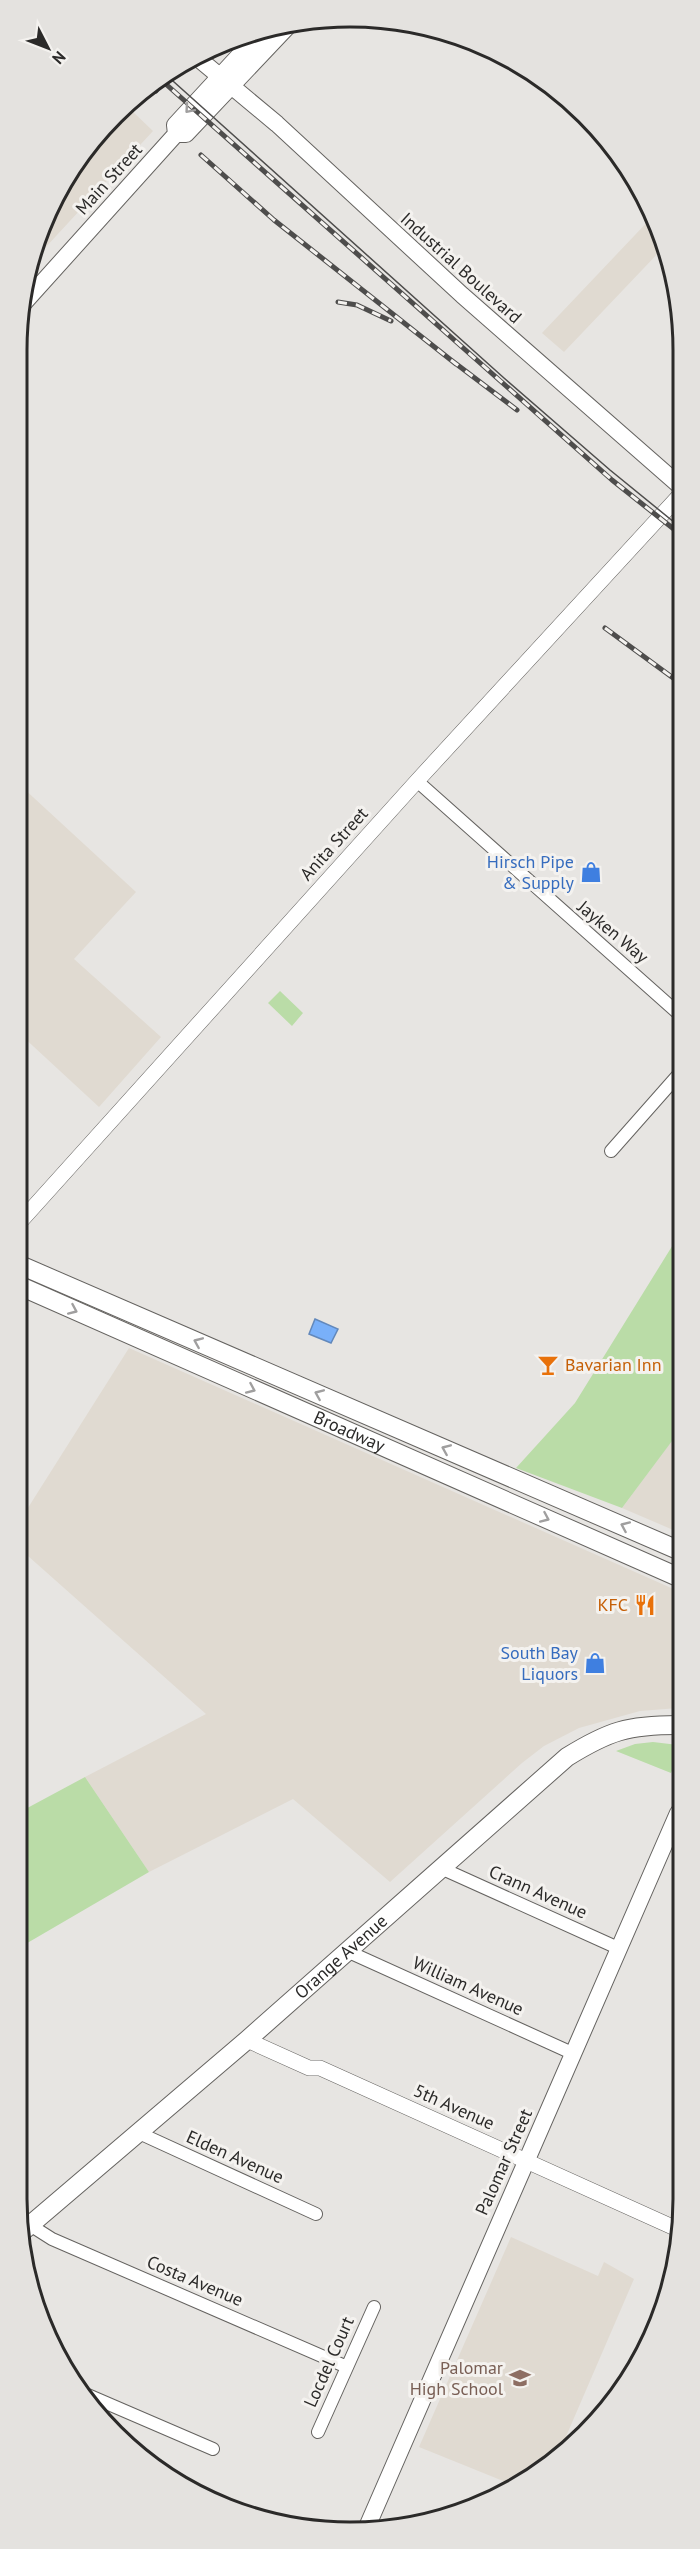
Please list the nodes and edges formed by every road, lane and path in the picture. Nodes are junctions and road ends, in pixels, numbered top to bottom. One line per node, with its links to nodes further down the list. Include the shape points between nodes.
1 (277, 35): 4 (main road, Main Street)
2 (253, 42): 4 (main road, Main Street)
3 (203, 62): 4 (main road, Industrial Boulevard)
4 (224, 81): 5 (main road, Main Street, via 175,124 176,134); 6 (main road, Industrial Boulevard, via 277,124 462,295)
5 (32, 294)
6 (673, 480)
7 (673, 503): 8 (street, Anita Street)
8 (417, 781): 9 (street, Jayken Way); 12 (street, Anita Street)
9 (673, 1009)
10 (673, 1081): 11 (street)
11 (611, 1151)
12 (27, 1213)
13 (27, 1269): 15 (main road, Broadway, one-way to 13)
14 (27, 1289): 16 (main road, Broadway, one-way to 16)
15 (290, 1381): 16 (main road); 17 (main road, Broadway, one-way to 15)
16 (281, 1402): 18 (main road, Broadway)
17 (505, 1474): 18 (main road, via 495,1484 468,1473); 19 (main road, Broadway)
18 (451, 1477): 20 (main road, Broadway)
19 (556, 1497): 20 (main road, via 544,1502 508,1491); 21 (main road, Broadway, one-way to 19)
20 (502, 1500): 22 (main road, Broadway, one-way to 22)
21 (673, 1548)
22 (673, 1575)
23 (673, 1725): 25 (main road, Orange Avenue, via 646,1725 601,1737 567,1757)
24 (673, 1824): 26 (main road, Palomar Street)
25 (443, 1869): 26 (street, Crann Avenue); 27 (main road, Orange Avenue)
26 (618, 1948): 29 (main road, Palomar Street)
27 (349, 1952): 28 (main road, Orange Avenue); 29 (street, William Avenue)
28 (247, 2040): 30 (main road, Orange Avenue); 31 (street, 5th Avenue, via 309,2068 320,2068)
29 (572, 2053): 31 (main road, Palomar Street)
30 (139, 2133): 32 (street, Elden Avenue); 34 (main road, Orange Avenue)
31 (525, 2160): 33 (street, 5th Avenue); 41 (main road, Palomar Street)
32 (316, 2214)
33 (671, 2226)
34 (29, 2227)
35 (29, 2229): 37 (street, Costa Avenue)
36 (374, 2307): 37 (street, Locdel Court)
37 (347, 2367): 39 (street, Locdel Court)
38 (96, 2399): 40 (street)
39 (318, 2432)
40 (213, 2449)
41 (370, 2521)

